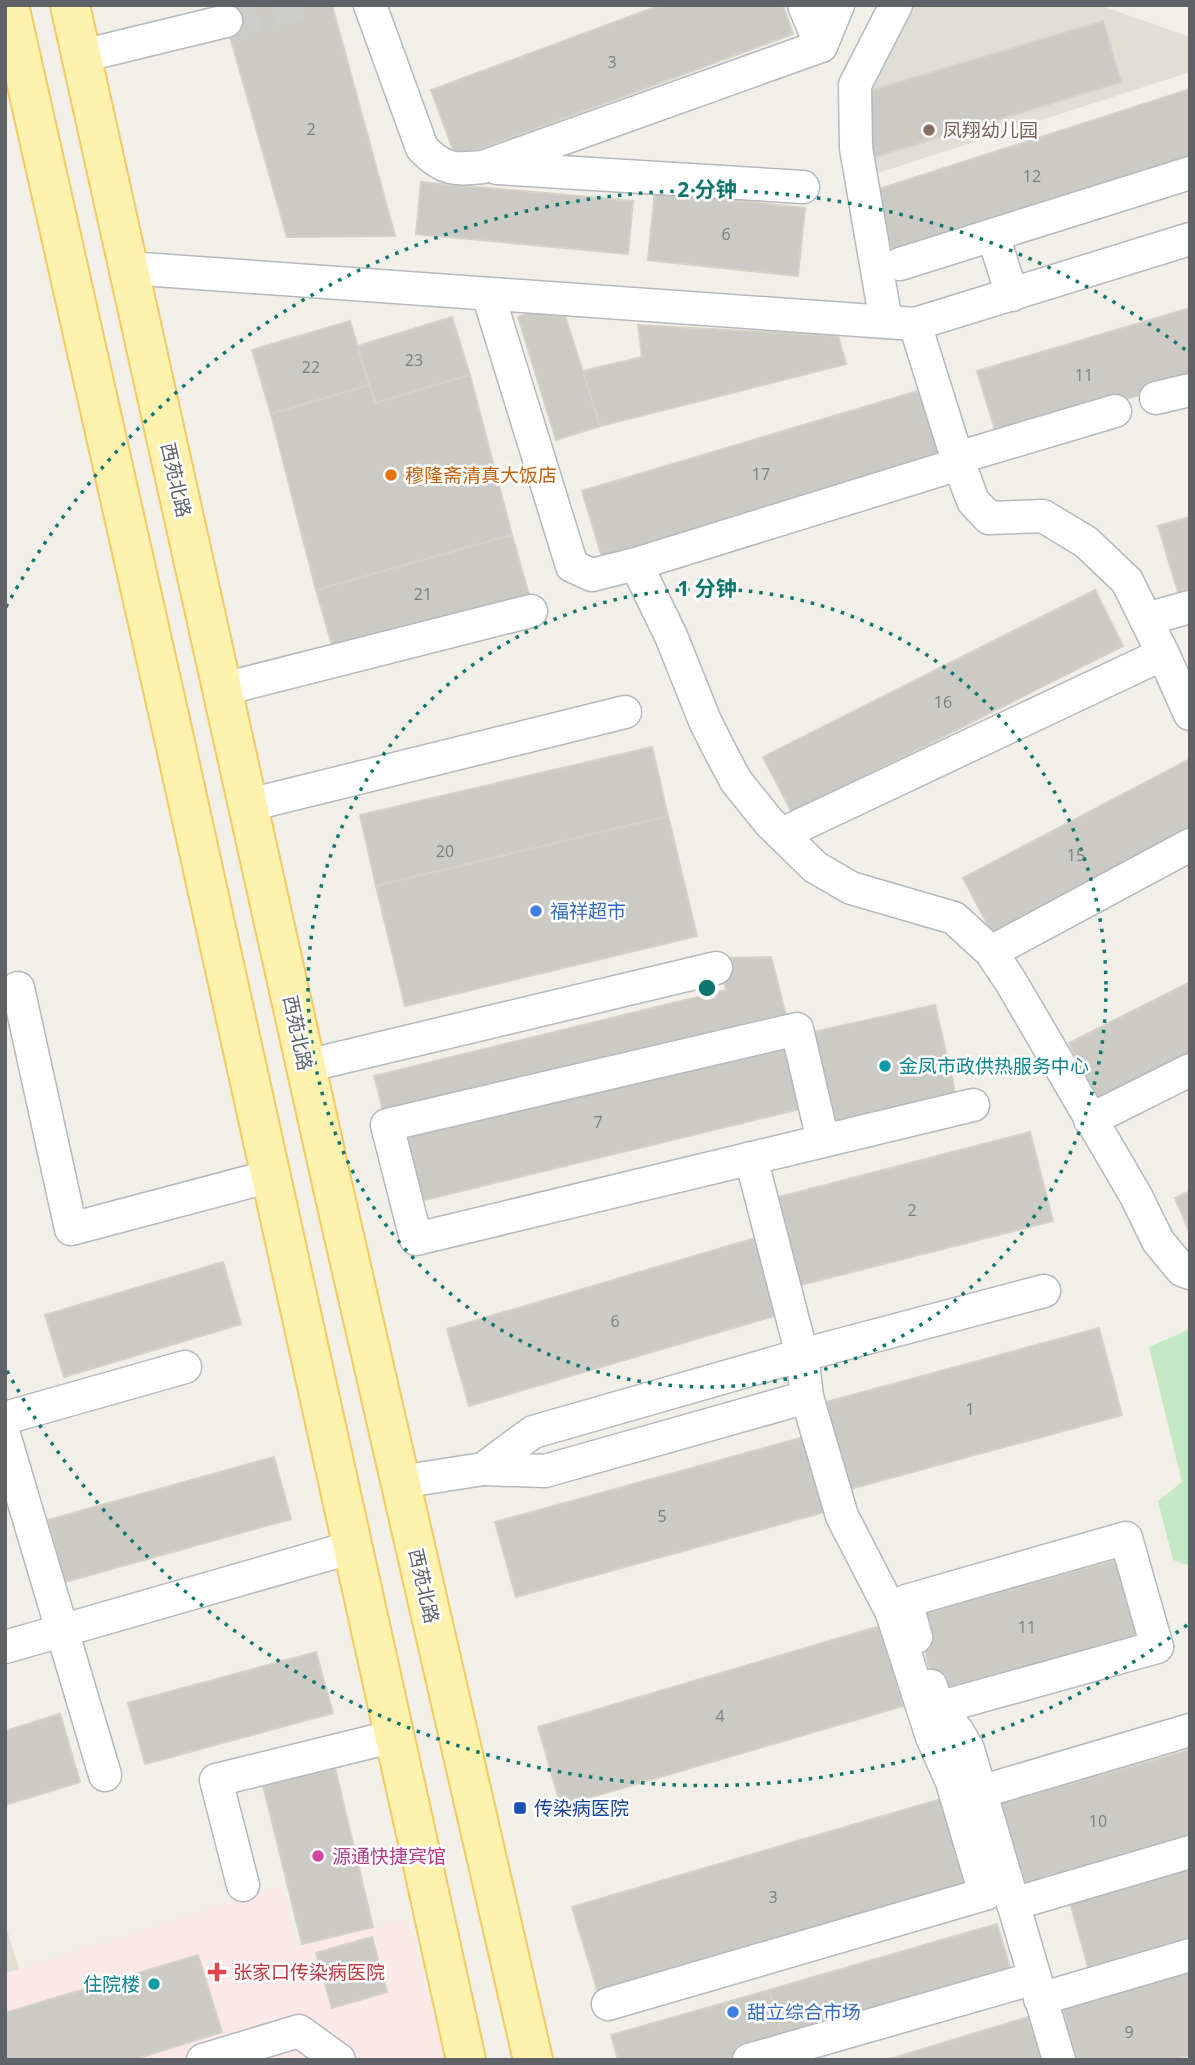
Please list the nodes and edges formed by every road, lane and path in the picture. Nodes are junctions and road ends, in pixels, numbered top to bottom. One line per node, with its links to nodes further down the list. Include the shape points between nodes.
1 (9, 5): 44 (main road)
2 (70, 5): 9 (main road, 西苑北路)
3 (370, 5): 10 (street, via 422,148 436,163 457,170)
4 (804, 5): 8 (street)
5 (838, 5): 8 (street)
6 (896, 5): 19 (street, via 855,85 856,148)
7 (226, 21): 9 (street)
8 (821, 46): 10 (street)
9 (82, 56): 16 (main road, 西苑北路)
10 (483, 167): 12 (street)
11 (1190, 173): 13 (street)
12 (803, 187)
13 (993, 235): 15 (street); 18 (street)
14 (1190, 239): 18 (street)
15 (900, 264)
16 (128, 268): 17 (street); 29 (main road, 西苑北路)
17 (488, 294): 19 (street, via 741,321); 24 (street, via 572,566 592,575)
18 (1012, 295): 19 (street)
19 (900, 323): 23 (street)
20 (1190, 390): 21 (street)
21 (1156, 398)
22 (1115, 411): 23 (street)
23 (958, 461): 24 (street); 27 (street, via 972,501 989,518 1043,516 1086,542 1127,582)
24 (636, 564): 33 (street, via 736,781)
25 (1190, 607): 27 (street)
26 (531, 611): 29 (street)
27 (1146, 620): 28 (street)
28 (1163, 654): 31 (street); 33 (street)
29 (223, 689): 32 (main road, 西苑北路)
30 (625, 712): 32 (street)
31 (1190, 714)
32 (248, 805): 38 (main road, 西苑北路)
33 (782, 834): 35 (street, via 815,867 851,888 954,918)
34 (1190, 845): 35 (street)
35 (991, 952): 41 (street)
36 (716, 968): 38 (street)
37 (18, 988): 44 (street, via 71,1229)
38 (306, 1066): 53 (main road, 西苑北路)
39 (1190, 1070): 41 (street)
40 (973, 1105): 42 (street)
41 (1090, 1120): 45 (street, via 1158,1241 1182,1270)
42 (822, 1141): 43 (street); 43 (street, via 797,1029 387,1125 416,1239)
43 (751, 1158): 47 (street)
44 (271, 1176): 54 (main road)
45 (1190, 1273)
46 (1044, 1291): 47 (street)
47 (802, 1355): 49 (street); 52 (street, via 533,1432)
48 (185, 1367): 50 (street)
49 (807, 1397): 52 (street, via 545,1471); 67 (street, via 842,1516 892,1613 932,1737 952,1782 985,1894)
50 (5, 1418)
51 (5, 1438): 55 (street)
52 (483, 1469): 53 (street)
53 (400, 1482): 71 (main road, 西苑北路)
54 (353, 1547): 55 (street); 59 (main road)
55 (62, 1631): 56 (street); 60 (street)
56 (5, 1647)
57 (938, 1708): 57 (street, via 906,1601 1126,1538 1157,1647); 61 (street, via 968,1749)
58 (1190, 1730): 61 (street)
59 (395, 1737): 63 (street, via 216,1780); 68 (main road)
60 (105, 1775)
61 (980, 1792): 64 (street)
62 (1190, 1852): 64 (street)
63 (243, 1885)
64 (1013, 1904): 66 (street)
65 (1190, 1955): 66 (street)
66 (1038, 1988): 72 (street); 73 (street)
67 (608, 2004)
68 (458, 2058)
69 (202, 2060): 70 (street, via 299,2031)
70 (339, 2060)
71 (533, 2060)
72 (749, 2060)
73 (1059, 2060)

